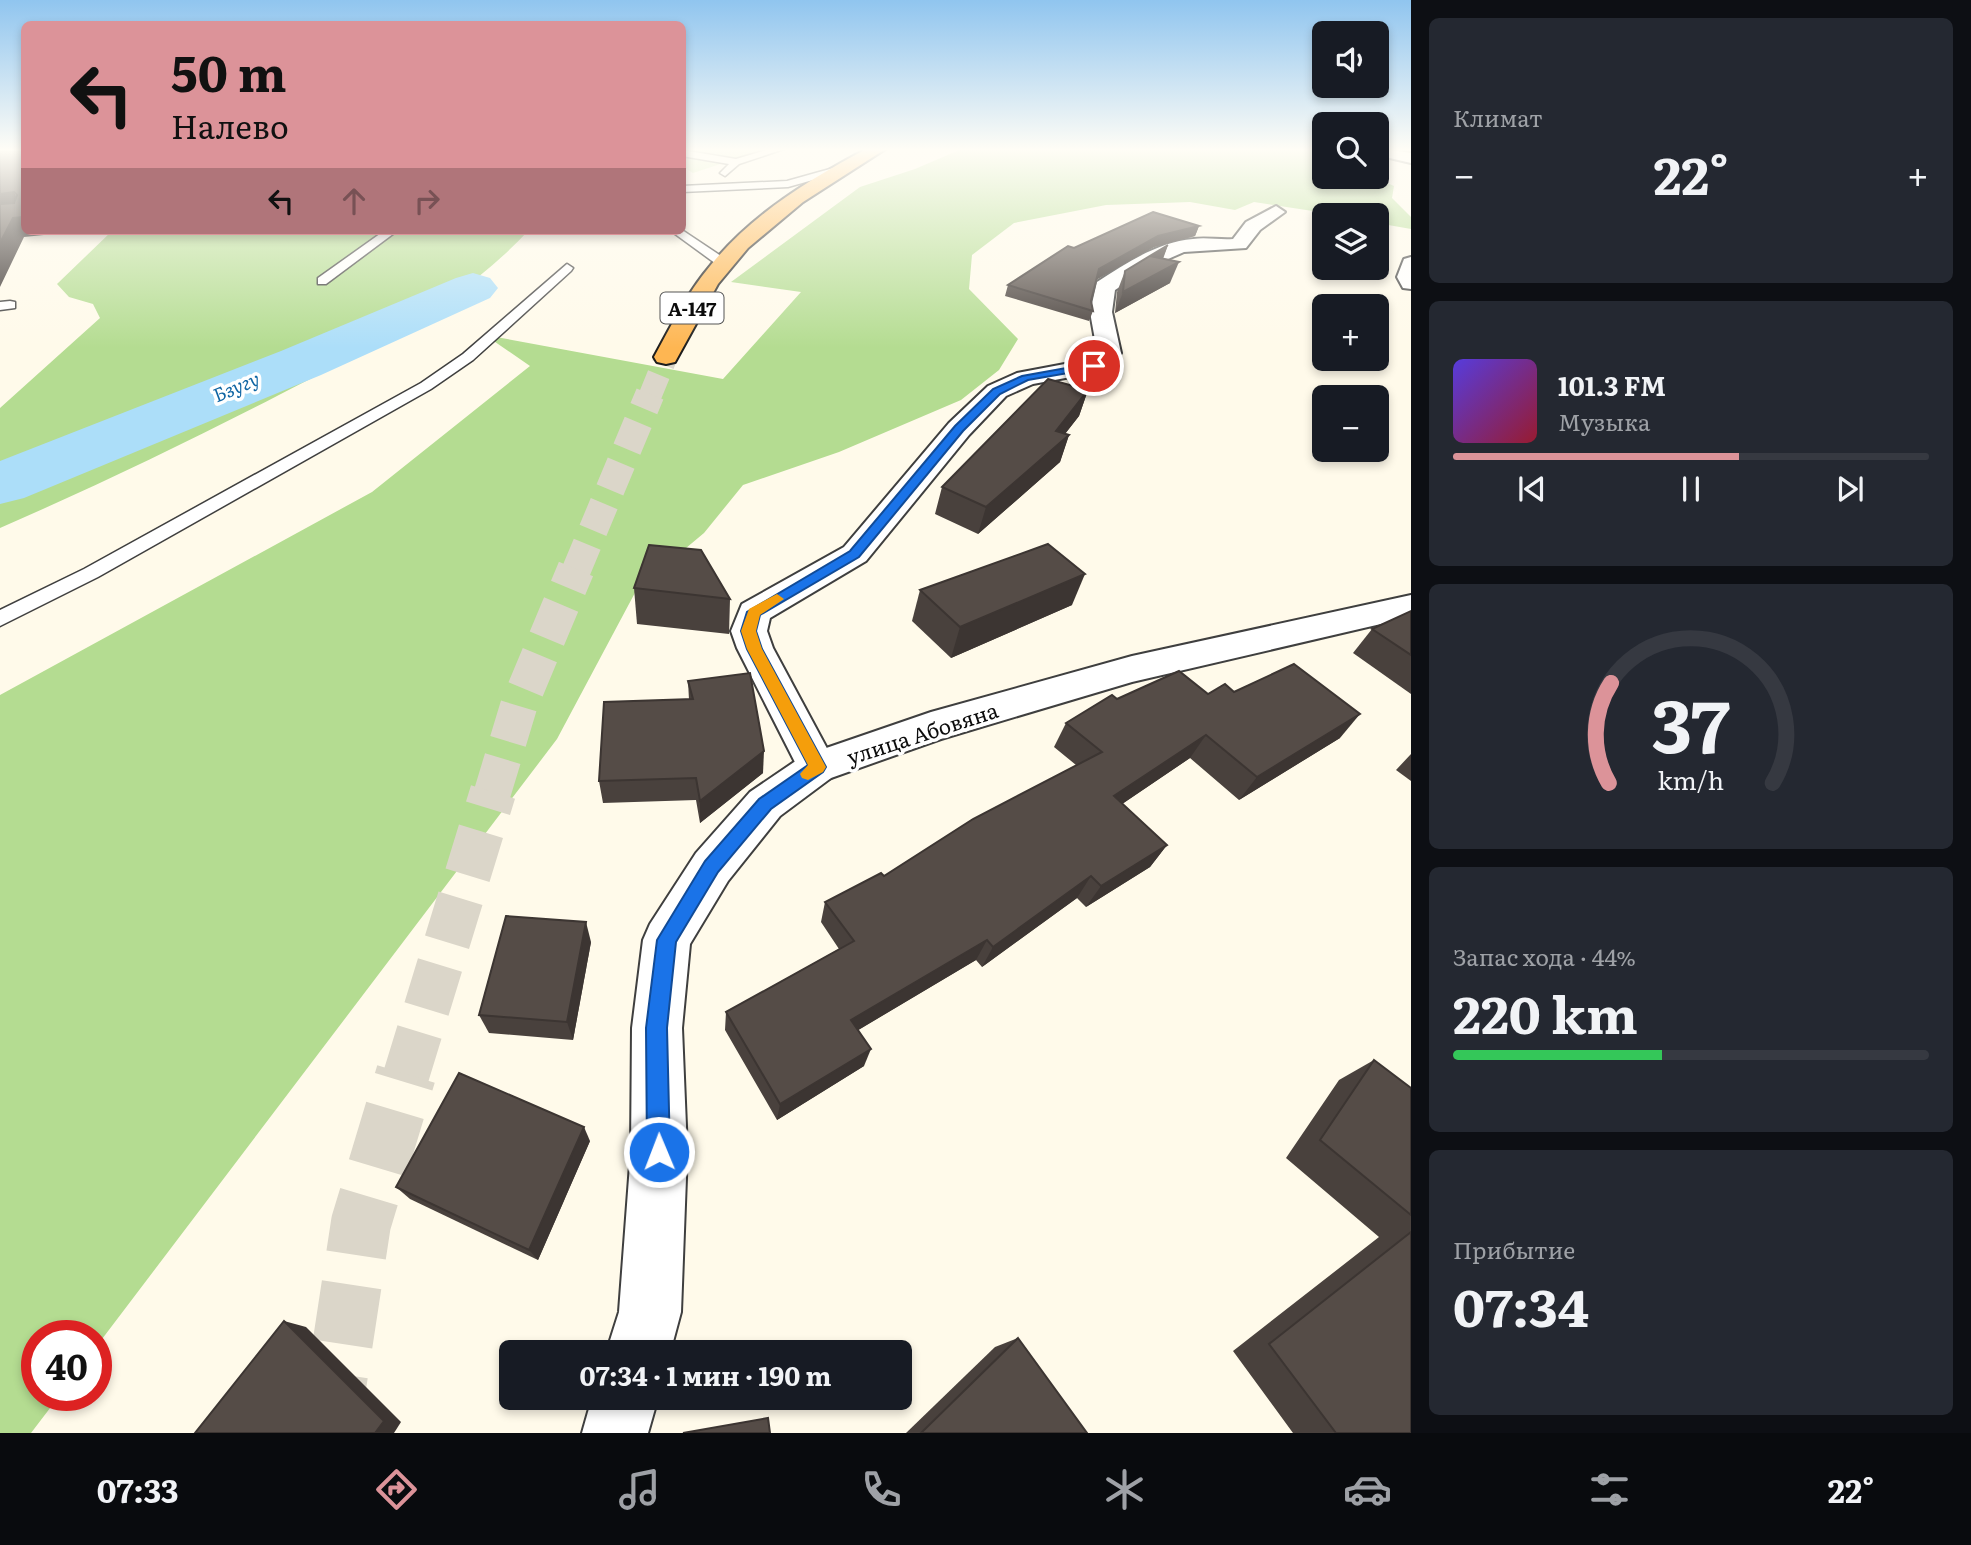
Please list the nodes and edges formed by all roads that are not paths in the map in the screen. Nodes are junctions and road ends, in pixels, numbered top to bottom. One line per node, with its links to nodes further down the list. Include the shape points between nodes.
1 (774, 215): 5 (highway, А-147)
2 (1271, 215): 13 (street, via 1253,226 1239,244 1187,245 1134,267 1105,287 1101,312 1109,353 1094,366 1026,378 996,391 855,554 754,612 749,631 755,649)
3 (385, 235): 8 (lane)
4 (683, 235): 5 (lane)
5 (723, 263): 10 (highway, А-147)
6 (1411, 263): 9 (street)
7 (567, 268): 12 (lane, via 468,358 426,386)
8 (322, 281)
9 (1411, 283)
10 (666, 357)
11 (1411, 606): 13 (street, улица Абовяна, via 1132,669 931,727)
12 (0, 619)
13 (817, 767): 14 (street, улица Абовяна, via 765,804 712,867 667,940 657,1028 659,1152 650,1311)
14 (642, 1340)
15 (622, 1410): 16 (street)
16 (615, 1433)

